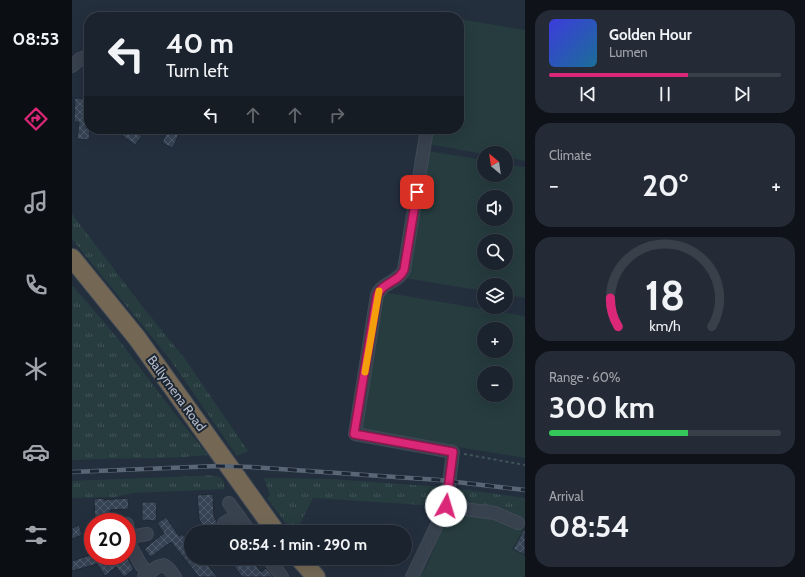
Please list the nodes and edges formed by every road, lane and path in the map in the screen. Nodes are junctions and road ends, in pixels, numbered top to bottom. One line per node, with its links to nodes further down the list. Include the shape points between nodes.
1 (84, 58): 2 (street)
2 (72, 66)
3 (426, 134): 5 (street, via 404,270 401,276 379,290 377,296 354,434)
4 (72, 258): 13 (highway, Ballymena Road, via 137,338)
5 (453, 452): 6 (path); 8 (street)
6 (525, 465)
7 (229, 503): 9 (street)
8 (444, 510): 11 (street, via 456,508 495,513); 25 (street)
9 (238, 515): 10 (street); 12 (street)
10 (224, 523)
11 (518, 523)
12 (245, 525)
13 (271, 525)
14 (147, 534): 15 (street)
15 (136, 536)
16 (136, 557): 20 (street)
17 (273, 565): 22 (street)
18 (301, 565): 23 (highway)
19 (305, 565): 24 (highway)
20 (147, 575): 21 (street, via 164,565)
21 (175, 577)
22 (282, 577)
23 (310, 577)
24 (316, 577)
25 (412, 577)

